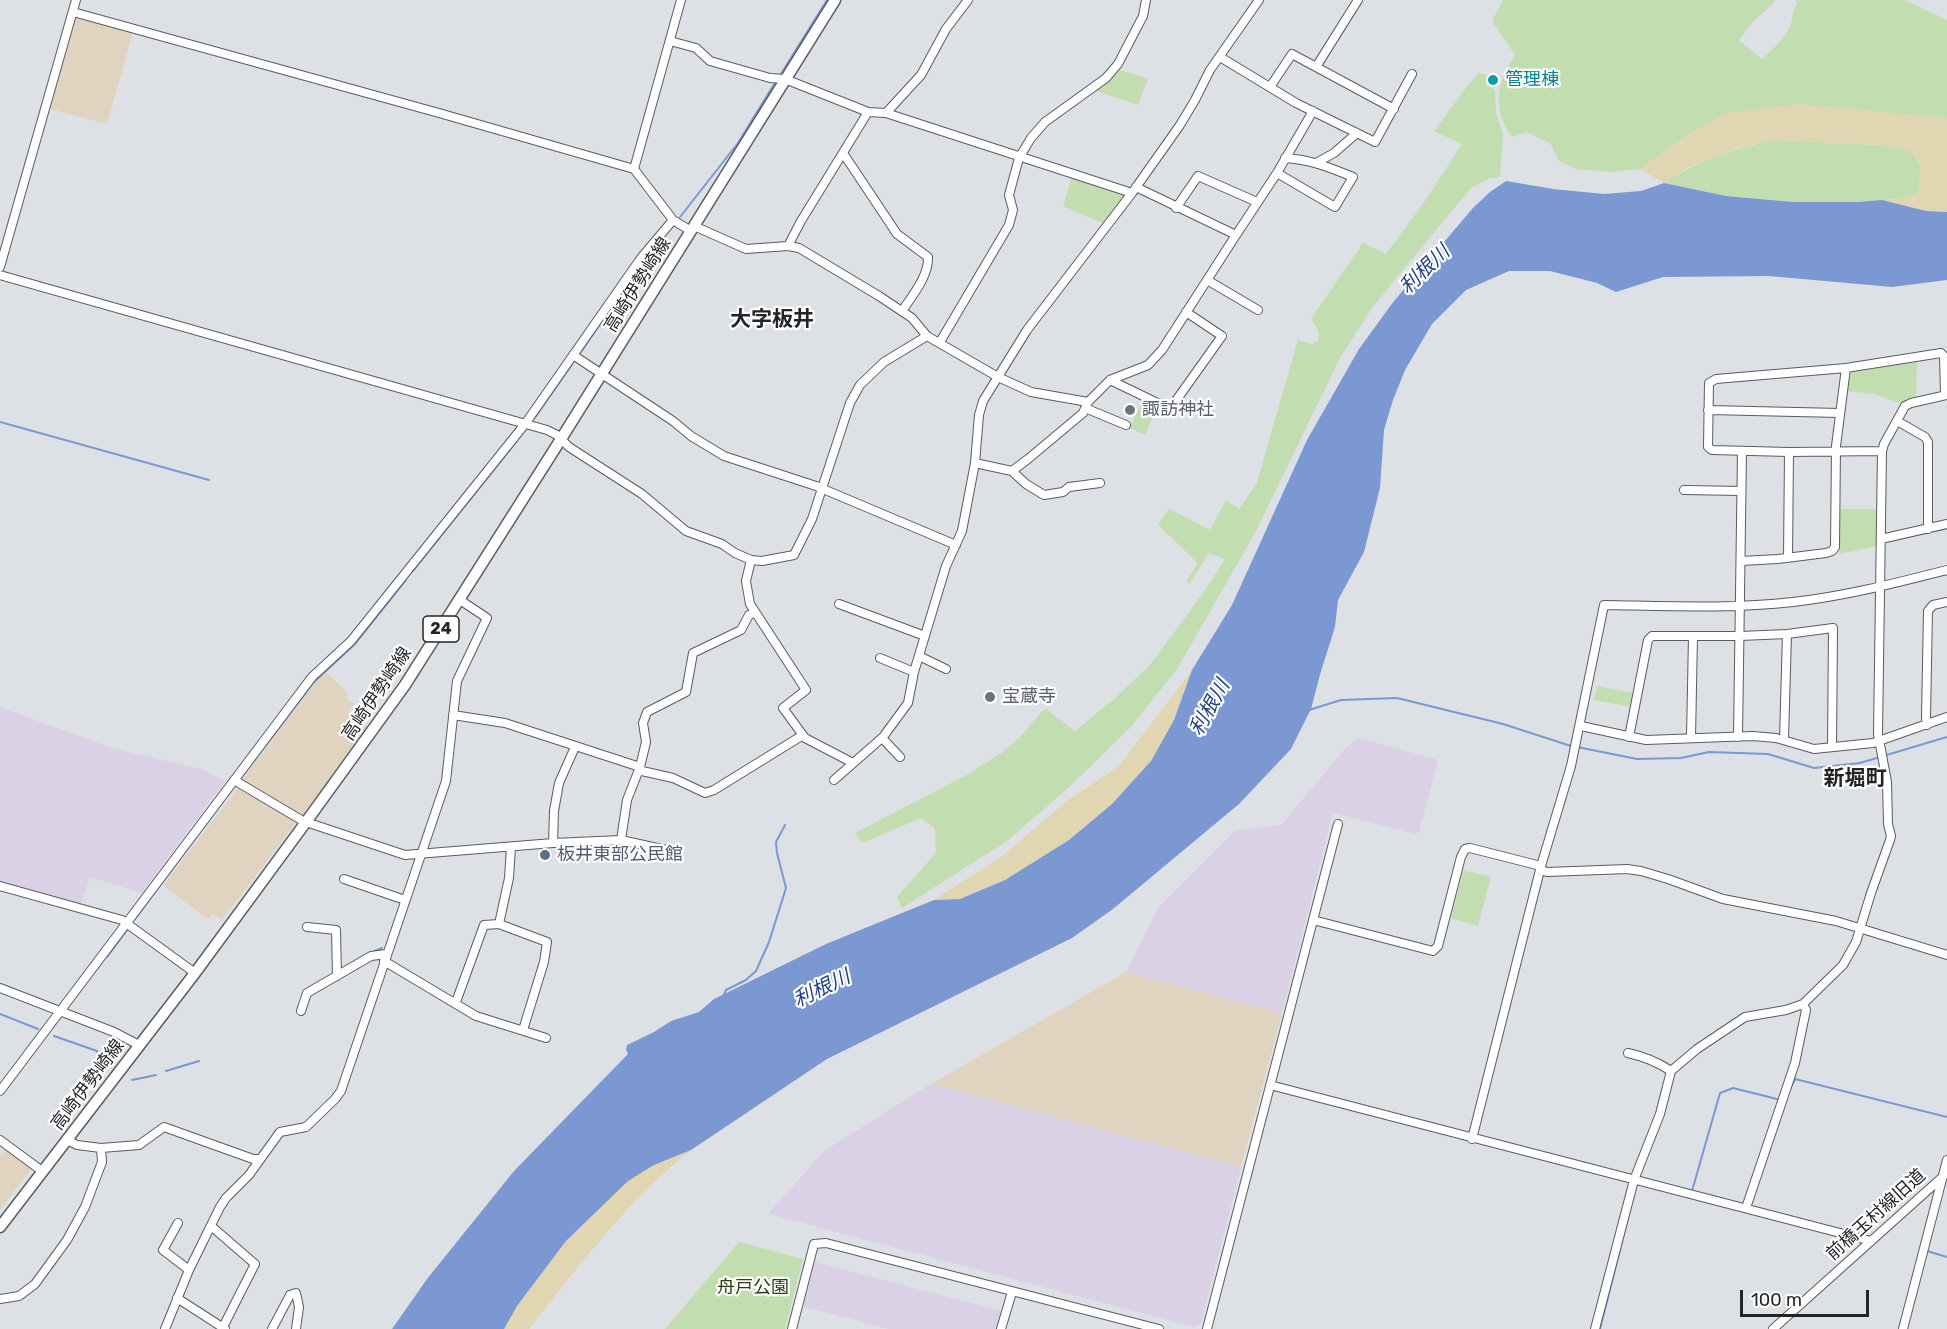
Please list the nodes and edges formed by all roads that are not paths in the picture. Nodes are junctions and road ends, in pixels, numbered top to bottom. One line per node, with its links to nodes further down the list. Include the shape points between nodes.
1 (76, 0): 8 (street)
2 (681, 0): 9 (street)
3 (835, 0): 13 (main road, 高崎伊勢崎線 / 24)
4 (968, 0): 18 (street, via 946,29 921,75)
5 (1146, 0): 21 (street, via 1143,16 1118,64 1106,78 1046,122)
6 (1259, 0): 10 (street)
7 (1358, 0): 11 (street)
8 (73, 12): 24 (street); 33 (street)
9 (670, 41): 13 (street, via 696,48 710,61); 24 (street)
10 (1220, 57): 14 (street); 26 (street, via 1185,116)
11 (1316, 67): 14 (street, via 1292,54); 15 (street)
12 (1412, 74): 15 (street)
13 (785, 79): 17 (street); 30 (main road, 高崎伊勢崎線 / 24)
14 (1270, 87): 16 (street)
15 (1394, 109): 19 (street, via 1375,142)
16 (1313, 111): 19 (street); 22 (street)
17 (868, 112): 18 (street); 20 (street)
18 (886, 113): 21 (street)
19 (1357, 133): 23 (street)
20 (843, 153): 32 (street); 37 (street, via 897,234 928,257 919,285)
21 (1019, 158): 26 (street); 40 (street, via 1009,195 1013,210 1009,225)
22 (1285, 158): 23 (street); 25 (street)
23 (1316, 163): 25 (street, via 1353,177 1335,207)
24 (634, 169): 29 (street)
25 (1277, 173): 27 (street)
26 (1133, 190): 28 (street); 44 (street, via 1027,330)
27 (1257, 202): 28 (street, via 1198,176); 31 (street)
28 (1176, 208): 31 (street)
29 (673, 220): 30 (street); 41 (street, via 641,258)
30 (693, 229): 32 (street, via 746,249); 43 (main road, 高崎伊勢崎線 / 24)
31 (1236, 234): 35 (street)
32 (788, 246): 37 (street, via 809,253)
33 (0, 267)
34 (0, 275): 51 (street)
35 (1207, 280): 36 (street); 38 (street)
36 (1258, 310)
37 (902, 311): 39 (street)
38 (1186, 312): 45 (street, via 1148,365); 45 (street, via 1222,336 1170,409)
39 (927, 336): 40 (street); 61 (street, via 884,362 860,385 850,403)
40 (940, 342): 44 (street)
41 (573, 355): 43 (street); 51 (street)
42 (1846, 368): 46 (street, via 1941,353); 48 (street, via 1713,380 1709,384); 49 (street)
43 (601, 374): 53 (main road, 高崎伊勢崎線 / 24); 61 (street, via 724,456)
44 (998, 377): 47 (street, via 1031,392); 58 (street, via 979,415)
45 (1110, 380): 47 (street)
46 (1946, 395): 50 (street, via 1907,404)
47 (1087, 405): 52 (street); 59 (street, via 1083,413)
48 (1708, 410): 49 (street); 54 (street, via 1708,447)
49 (1840, 413): 57 (street)
50 (1897, 421): 55 (street); 65 (street, via 1928,441)
51 (525, 424): 53 (street, via 553,433); 102 (street, via 351,641 312,677)
52 (1126, 425)
53 (561, 440): 69 (street, via 642,494 686,531); 73 (main road, 高崎伊勢崎線 / 24)
54 (1742, 451): 56 (street); 63 (street)
55 (1882, 451): 57 (street); 66 (street)
56 (1789, 452): 57 (street); 68 (street)
57 (1836, 452): 68 (street, via 1834,547 1826,553)
58 (975, 463): 59 (street); 67 (street)
59 (1012, 471): 60 (street, via 1044,495)
60 (1100, 483)
61 (823, 489): 67 (street); 69 (street, via 794,555)
62 (1684, 490): 63 (street)
63 (1741, 491): 70 (street)
64 (1947, 524): 65 (street)
65 (1928, 529): 66 (street)
66 (1881, 539): 72 (street)
67 (956, 545): 79 (street)
68 (1788, 558): 70 (street)
69 (751, 560): 77 (street, via 746,581)
70 (1741, 561): 76 (street)
71 (1947, 570): 72 (street)
72 (1880, 587): 76 (street, via 1801,601); 96 (street)
73 (460, 600): 86 (street, via 487,618 459,673); 104 (main road, 高崎伊勢崎線 / 24, via 386,712)
74 (1947, 602): 88 (street, via 1933,605 1928,611)
75 (839, 604): 79 (street)
76 (1740, 606): 81 (street); 89 (street, via 1604,605)
77 (754, 613): 90 (street, via 806,690 783,708); 101 (street, via 741,630 693,653 686,692 647,712)
78 (1787, 634): 81 (street); 95 (street); 98 (street, via 1833,628)
79 (925, 636): 82 (street)
80 (1693, 636): 81 (street); 92 (street, via 1649,637); 94 (street)
81 (1740, 636): 91 (street)
82 (919, 656): 84 (street); 85 (street)
83 (880, 658): 85 (street)
84 (946, 669)
85 (914, 672): 93 (street, via 908,703)
86 (453, 715): 97 (street, via 505,723); 110 (street, via 446,781)
87 (1947, 717): 88 (street)
88 (1927, 724): 96 (street)
89 (1581, 726): 92 (street); 111 (street)
90 (803, 735): 100 (street); 101 (street, via 710,792 642,771)
91 (1738, 736): 94 (street); 95 (street)
92 (1629, 737): 94 (street)
93 (882, 738): 99 (street); 100 (street)
94 (1691, 738)
95 (1784, 739): 98 (street, via 1814,749)
96 (1880, 746): 98 (street); 119 (street, via 1891,836)
97 (574, 747): 101 (street); 107 (street, via 559,783)
98 (1832, 747)
99 (900, 757)
100 (853, 763): 103 (street)
101 (640, 767): 106 (street, via 627,800)
102 (234, 780): 104 (street); 116 (street)
103 (834, 780)
104 (306, 822): 110 (street, via 405,855); 122 (main road, 高崎伊勢崎線 / 24)
105 (1338, 824): 115 (street)
106 (621, 840): 107 (street); 109 (street)
107 (553, 843): 108 (street)
108 (511, 847): 110 (street); 117 (street)
109 (671, 851)
110 (421, 855): 114 (street)
111 (1541, 868): 115 (street, via 1465,849 1438,946 1433,951); 119 (street, via 1547,872 1627,869 1723,899); 136 (street)
112 (344, 879): 114 (street)
113 (0, 886): 116 (street)
114 (405, 900): 121 (street)
115 (1313, 920): 134 (street)
116 (127, 923): 122 (street); 127 (street)
117 (500, 924): 125 (street, via 484,925); 129 (street, via 547,942)
118 (307, 927): 123 (street, via 336,930)
119 (1860, 928): 120 (street); 126 (street, via 1848,958)
120 (1947, 955)
121 (385, 957): 123 (street, via 370,956); 125 (street); 140 (street, via 339,1095 306,1127 280,1132)
122 (195, 973): 131 (main road, 高崎伊勢崎線 / 24)
123 (337, 976): 128 (street, via 307,993)
124 (0, 987): 127 (street)
125 (456, 1002): 129 (street, via 476,1016)
126 (1803, 1004): 133 (street, via 1745,1017); 145 (street, via 1806,1010 1796,1063)
127 (61, 1011): 131 (street); 135 (street)
128 (301, 1011)
129 (523, 1030): 130 (street)
130 (546, 1038)
131 (140, 1045): 138 (main road, 高崎伊勢崎線 / 24)
132 (1628, 1053): 133 (street)
133 (1671, 1071): 144 (street, via 1660,1113)
134 (1270, 1085): 136 (street); 161 (street)
135 (0, 1092)
136 (1472, 1138): 144 (street)
137 (0, 1140): 142 (street)
138 (67, 1140): 139 (street, via 76,1146); 142 (main road, 高崎伊勢崎線 / 24)
139 (101, 1148): 140 (street, via 139,1145 164,1126); 153 (street, via 102,1162 67,1240 35,1284 19,1296)
140 (259, 1159): 148 (street, via 226,1198)
141 (1947, 1160): 143 (street)
142 (42, 1171): 147 (main road, 高崎伊勢崎線 / 24)
143 (1945, 1175): 149 (street, 前橋玉村線旧道); 164 (street)
144 (1634, 1180): 145 (street); 162 (street)
145 (1746, 1208): 149 (street)
146 (178, 1223): 150 (street, via 163,1250)
147 (0, 1227)
148 (211, 1227): 150 (street); 154 (street, via 255,1264)
149 (1871, 1241): 163 (street, 前橋玉村線旧道)
150 (189, 1270): 152 (street)
151 (1012, 1292): 158 (street, via 817,1243); 159 (street); 160 (street)
152 (177, 1298): 154 (street); 155 (street)
153 (0, 1299)
154 (224, 1328)
155 (165, 1329)
156 (272, 1329): 157 (street, via 290,1295 296,1293)
157 (296, 1329)
158 (792, 1329)
159 (1001, 1329)
160 (1159, 1329)
161 (1207, 1329)
162 (1595, 1329)
163 (1773, 1329)
164 (1903, 1329)

